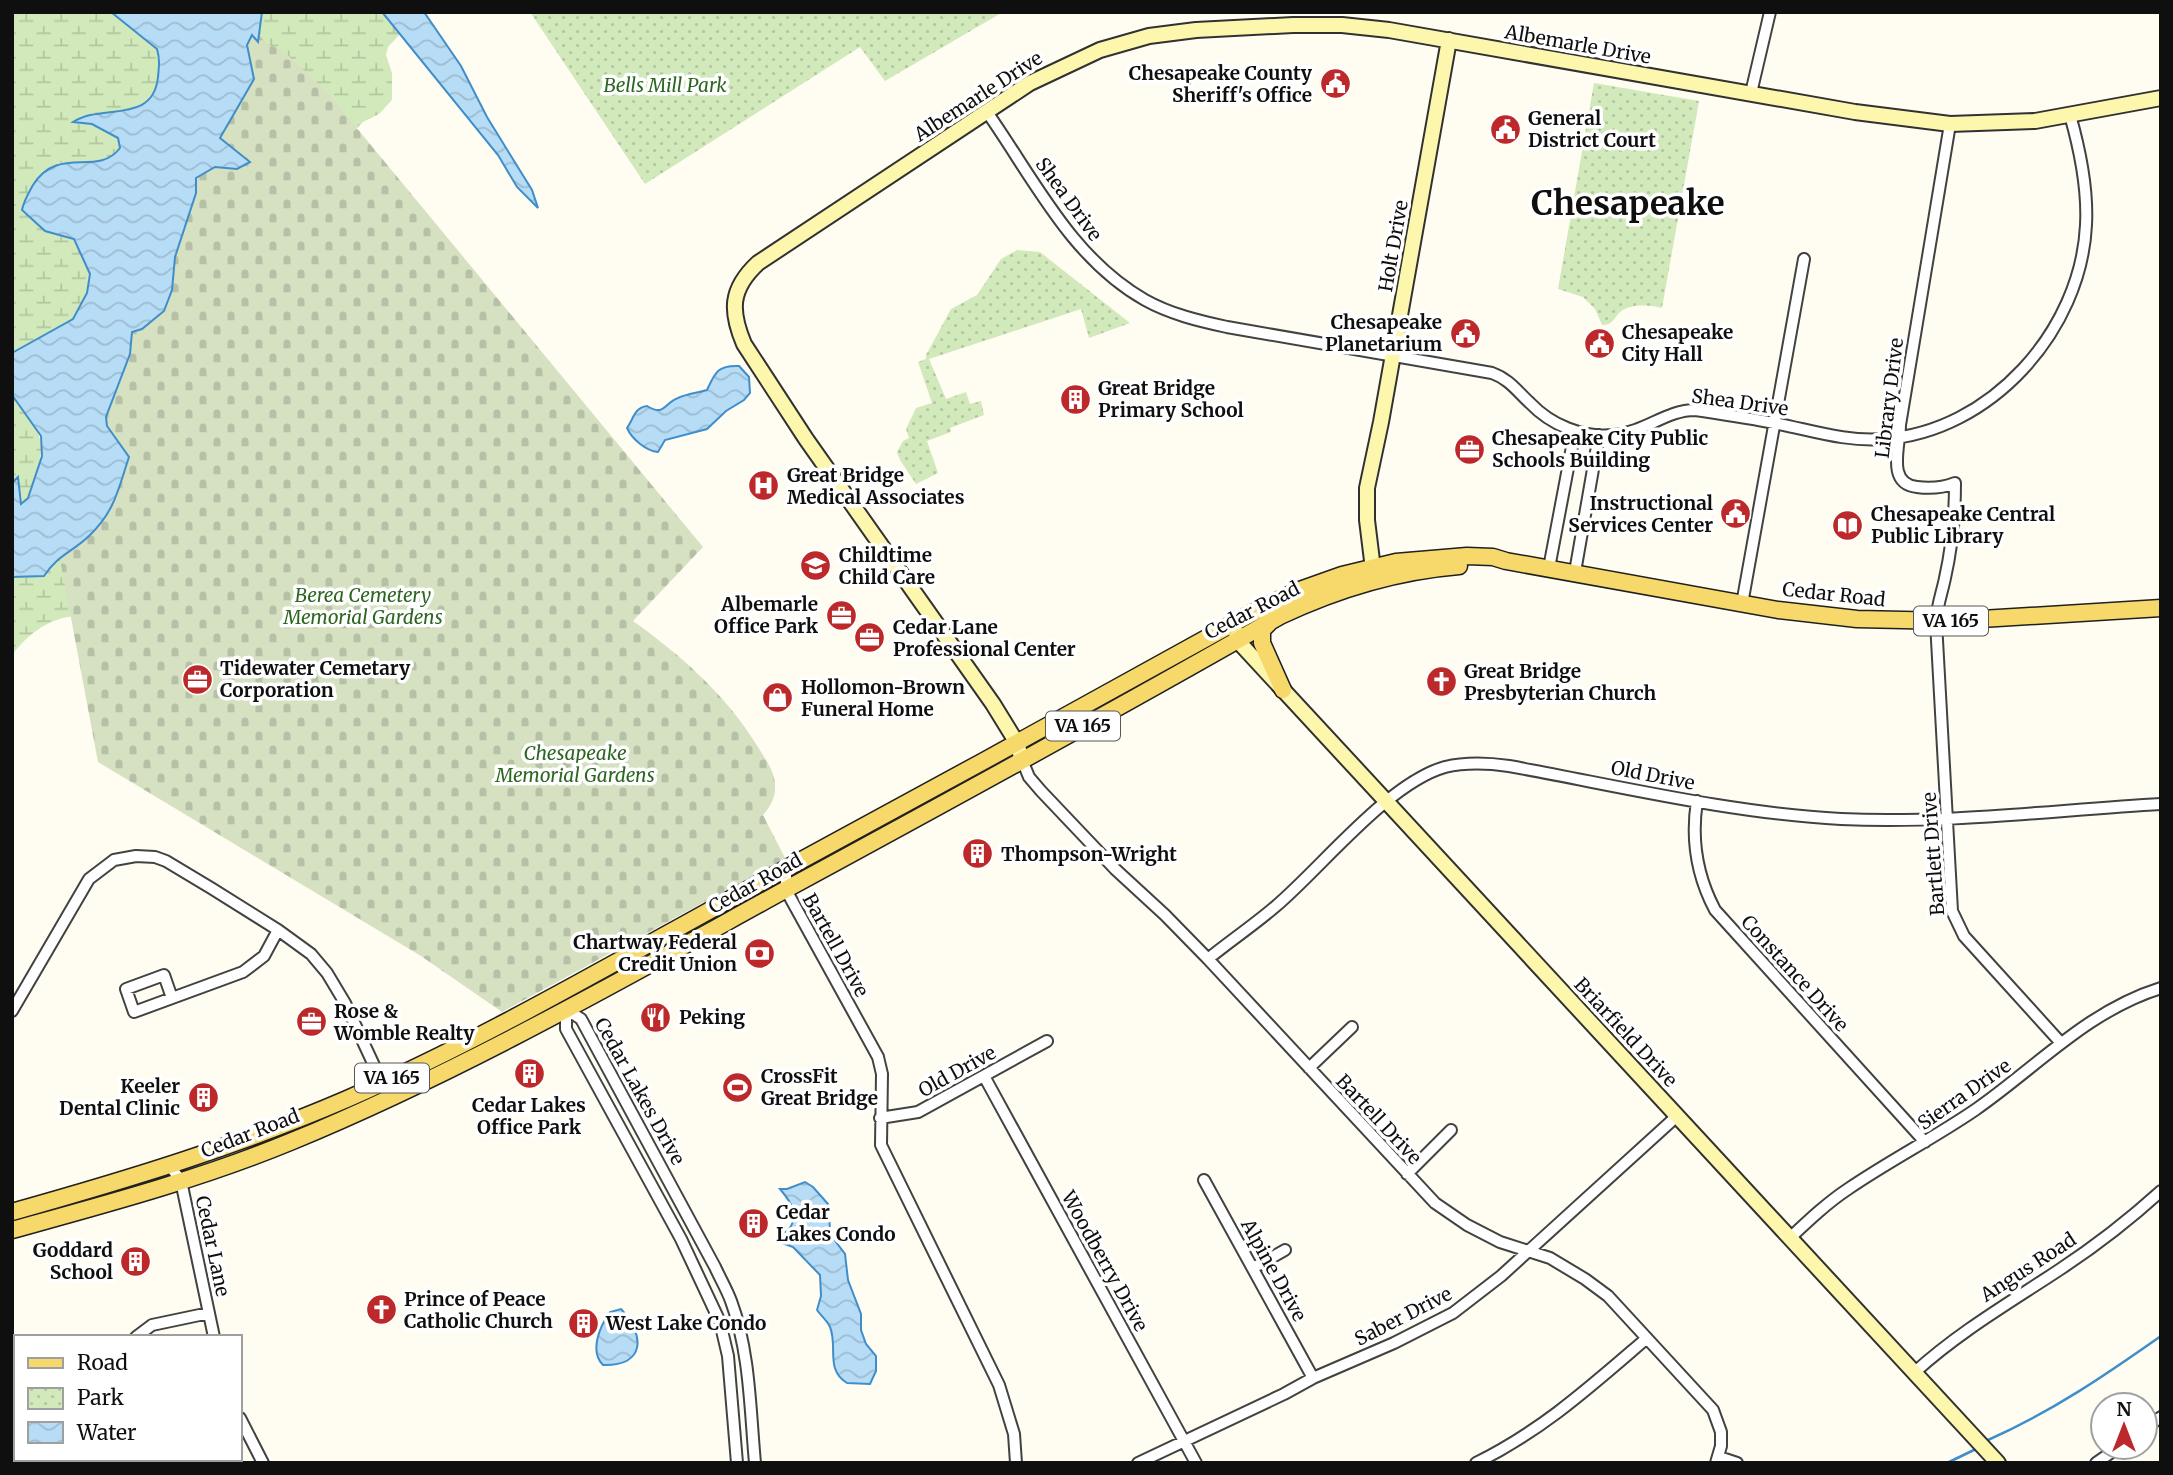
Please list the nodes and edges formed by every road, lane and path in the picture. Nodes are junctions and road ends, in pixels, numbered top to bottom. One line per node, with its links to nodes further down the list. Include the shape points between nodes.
1 (1770, 12): 3 (street)
2 (1449, 40): 3 (street, Albemarle Drive); 5 (street, Albemarle Drive, via 1342,25 1166,33 1078,59); 9 (street, Holt Drive)
3 (1751, 93): 7 (street, Albemarle Drive)
4 (2161, 98): 6 (street, Albemarle Drive)
5 (987, 112): 9 (street, Shea Drive, via 1053,214 1089,258 1146,301 1225,327); 24 (street, Albemarle Drive, via 758,264 740,285 734,306 738,330 806,439 959,653)
6 (2070, 115): 7 (street, Albemarle Drive, via 2011,123); 13 (street, Shea Drive, via 2082,166 2086,226 2077,275 2059,318 2026,365 1981,407 1942,428)
7 (1950, 124): 13 (street, Library Drive)
8 (1804, 262): 10 (street)
9 (1393, 356): 11 (street, Shea Drive, via 1500,376 1548,419); 16 (street, Holt Drive, via 1367,488)
10 (1775, 423): 12 (street, Shea Drive, via 1686,410 1636,431); 13 (street, Shea Drive, via 1848,439); 17 (street)
11 (1575, 431): 12 (street, Shea Drive); 14 (street)
12 (1599, 435): 15 (street)
13 (1900, 438): 20 (street, Library Drive, via 1898,469 1905,485 1938,489 1955,483 1953,529)
14 (1549, 568): 15 (main road, Cedar Road / VA 165); 16 (main road, Cedar Road / VA 165, via 1506,561 1493,566)
15 (1575, 572): 17 (main road, Cedar Road / VA 165)
16 (1374, 575): 19 (main road, Cedar Road / VA 165); 21 (main road, Cedar Road / VA 165, via 1297,591)
17 (1742, 604): 20 (main road, Cedar Road / VA 165, via 1857,619)
18 (2161, 608): 20 (main road, Cedar Road / VA 165)
19 (1269, 622): 22 (main road, Cedar Road / VA 165); 23 (main road, via 1262,629 1262,643)
20 (1936, 622): 29 (street, Bartlett Drive)
21 (1235, 623): 22 (street); 24 (main road, Cedar Road / VA 165)
22 (1237, 640): 23 (street, Briarfield Drive); 25 (main road, Cedar Road / VA 165)
23 (1283, 690): 26 (street, Briarfield Drive)
24 (1017, 743): 25 (street, Albemarle Drive); 30 (main road, Cedar Road / VA 165)
25 (1021, 760): 31 (main road, Cedar Road / VA 165); 34 (street, Bartell Drive, via 1041,791)
26 (1387, 801): 27 (street, Old Drive, via 1427,774 1485,763); 34 (street, Old Drive, via 1276,906); 47 (street, Briarfield Drive)
27 (1697, 801): 29 (street, Old Drive, via 1840,819); 50 (street, Constance Drive, via 1697,861 1716,910)
28 (2161, 804): 29 (street, Old Drive)
29 (1947, 818): 42 (street, Bartlett Drive, via 1956,924)
30 (786, 869): 31 (street, Bartell Drive); 32 (main road, Cedar Road / VA 165)
31 (786, 890): 37 (main road, Cedar Road / VA 165); 48 (street, Bartell Drive, via 878,1057)
32 (686, 923): 37 (main road, via 653,950 574,993); 39 (main road, Cedar Road / VA 165)
33 (278, 930): 36 (street, via 264,956 243,972); 38 (street, via 166,861 147,856 114,860 89,879); 45 (street, via 311,954 327,973)
34 (1208, 959): 43 (street, Bartell Drive)
35 (2161, 988): 42 (street, Sierra Drive, via 2113,1006)
36 (172, 998)
37 (566, 1009): 39 (main road); 46 (main road, Cedar Road / VA 165); 72 (street, Cedar Lakes Drive, via 566,1029 681,1239 720,1322 728,1356); 73 (street, Cedar Lakes Drive, via 581,1019 732,1302 747,1371)
38 (12, 1010)
39 (525, 1011): 45 (main road, Cedar Road / VA 165)
40 (1352, 1027): 43 (street)
41 (1047, 1041): 44 (street, Old Drive)
42 (2061, 1043): 50 (street, Sierra Drive, via 2018,1079)
43 (1309, 1068): 52 (street, Bartell Drive)
44 (984, 1076): 48 (street, Old Drive, via 918,1112); 69 (street, Woodberry Drive)
45 (382, 1083): 46 (street); 51 (main road, Cedar Road / VA 165)
46 (389, 1099): 54 (main road, Cedar Road / VA 165)
47 (1677, 1116): 58 (street, Briarfield Drive); 60 (street, Saber Drive)
48 (880, 1118): 74 (street, Bartell Drive, via 883,1150 1005,1401)
49 (1451, 1130): 52 (street)
50 (1925, 1142): 58 (street, Sierra Drive, via 1846,1190)
51 (170, 1166): 54 (street, Cedar Lane); 56 (main road, Cedar Road / VA 165)
52 (1407, 1174): 60 (street, Bartell Drive, via 1435,1203 1467,1226)
53 (1204, 1180): 61 (street, Alpine Drive)
54 (181, 1181): 57 (main road, Cedar Road / VA 165); 62 (street, Cedar Lane)
55 (2161, 1191): 66 (street, Angus Road, via 2069,1263 1970,1327)
56 (12, 1212)
57 (12, 1230)
58 (1791, 1237): 66 (street, Briarfield Drive)
59 (1285, 1250): 61 (street)
60 (1528, 1251): 65 (street, Bartell Drive, via 1585,1279); 67 (street, Saber Drive, via 1452,1313)
61 (1253, 1268): 67 (street, Alpine Drive)
62 (209, 1313): 63 (street, via 152,1325); 64 (street, Cedar Lane)
63 (139, 1335)
64 (214, 1335)
65 (1647, 1338): 70 (street, Bartell Drive, via 1713,1410 1721,1432); 77 (street, via 1559,1414)
66 (1915, 1373): 79 (street, Briarfield Drive)
67 (1313, 1378): 69 (street, Saber Drive)
68 (242, 1422): 71 (street)
69 (1184, 1441): 75 (street, Saber Drive); 76 (street, Woodberry Drive)
70 (1717, 1460): 78 (street)
71 (263, 1463)
72 (737, 1463)
73 (755, 1463)
74 (1016, 1463)
75 (1138, 1463)
76 (1196, 1463)
77 (1476, 1463)
78 (1737, 1463)
79 (1998, 1463)

